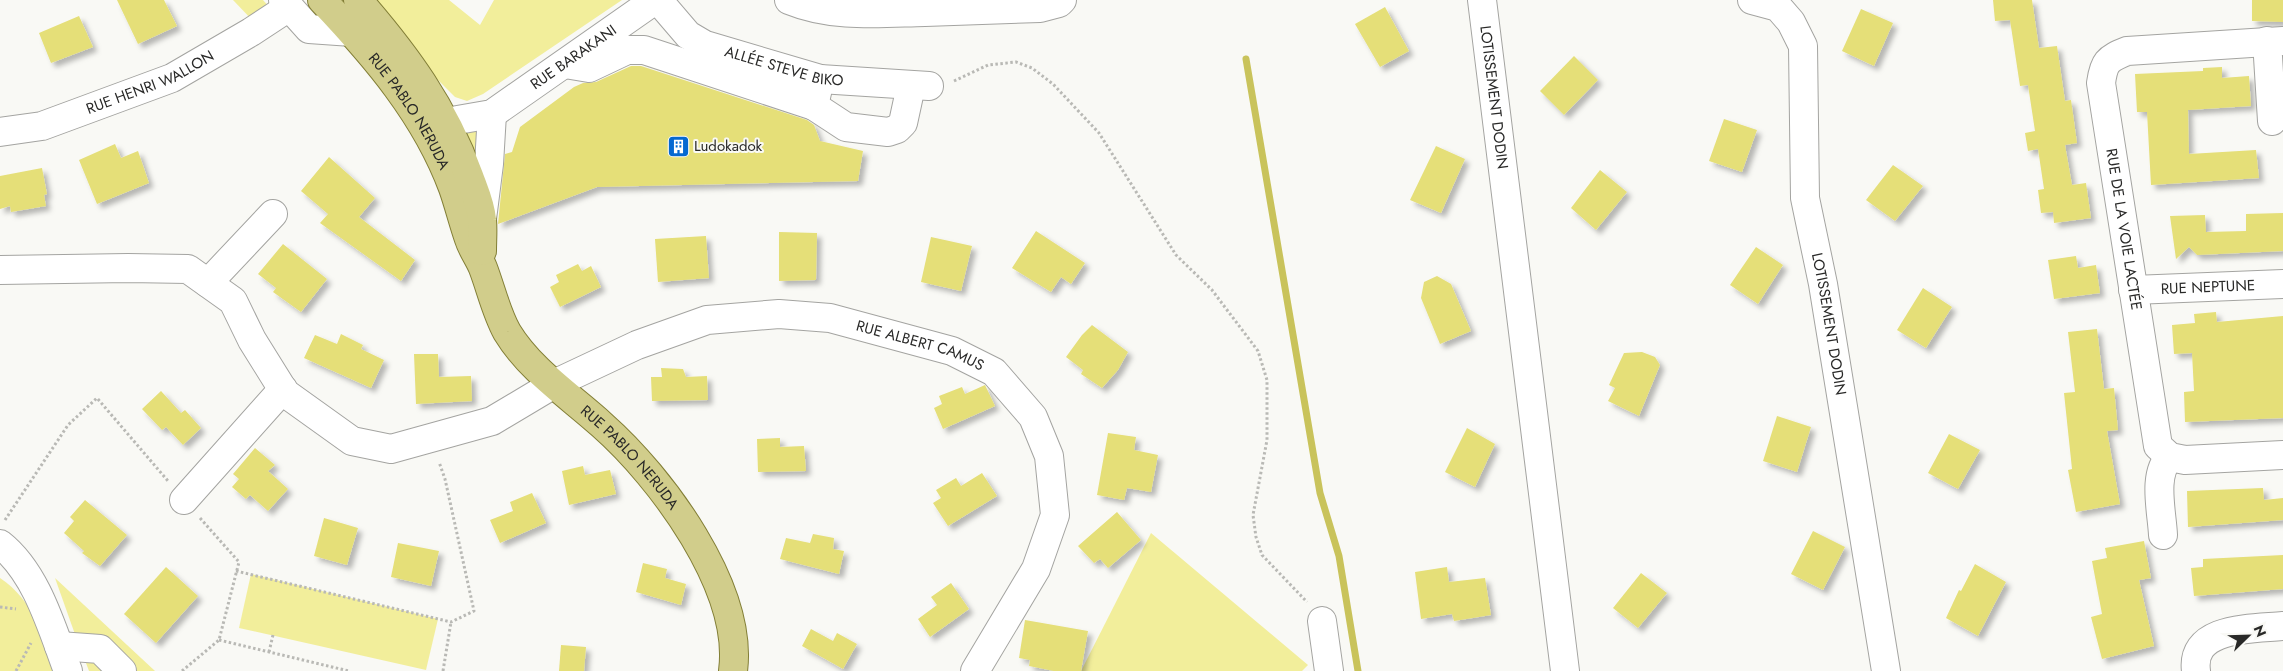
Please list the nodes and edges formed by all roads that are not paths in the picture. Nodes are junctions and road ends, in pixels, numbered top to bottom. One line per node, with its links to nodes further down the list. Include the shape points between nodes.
1 (322, 0): 9 (main road, RUE PABLO NERUDA)
2 (358, 0): 17 (main road, RUE PABLO NERUDA, via 423,81)
3 (657, 0): 11 (street, RUE BARAKANI); 12 (street, ALLÉE STEVE BIKO, via 688,35 704,45)
4 (789, 0): 5 (street, via 839,13 1040,8)
5 (1062, 0)
6 (1482, 0): 40 (street, LOTISSEMENT DODIN)
7 (1752, 0): 41 (street, LOTISSEMENT DODIN, via 1778,7 1791,22 1803,46 1805,198)
8 (286, 3): 9 (street, via 309,29); 18 (street, RUE HENRI WALLON, via 251,32 172,78 42,126)
9 (352, 32): 14 (main road, RUE PABLO NERUDA, via 391,78)
10 (2275, 41): 16 (street); 25 (street, RUE DE LA VOIE LACTÉE, via 2127,51 2111,57 2103,67 2101,83)
11 (565, 64): 13 (street, via 588,68 627,50 644,50); 15 (street, RUE BARAKANI)
12 (820, 79): 13 (street); 13 (street, ALLÉE STEVE BIKO, via 920,86 903,124 888,132 846,127)
13 (814, 106)
14 (415, 113): 17 (street, RUE BARAKANI); 21 (main road, RUE PABLO NERUDA, via 452,188)
15 (492, 114): 17 (street, RUE BARAKANI); 20 (street, via 490,164)
16 (2272, 121)
17 (446, 122): 20 (main road, RUE PABLO NERUDA, via 461,154)
18 (0, 132)
19 (272, 214): 23 (street)
20 (482, 219): 21 (main road, RUE PABLO NERUDA)
21 (482, 267): 26 (main road, RUE PABLO NERUDA, via 508,332 525,356)
22 (0, 270): 23 (street, via 188,269)
23 (208, 283): 27 (street, via 233,301)
24 (2283, 284): 25 (street, RUE NEPTUNE)
25 (2133, 290): 29 (street, RUE DE LA VOIE LACTÉE, via 2156,438 2158,446)
26 (554, 384): 27 (street, RUE ALBERT CAMUS, via 492,421 391,449 352,441); 37 (main road, RUE PABLO NERUDA, via 604,426 642,464 684,524 722,594 732,630); 38 (street, RUE ALBERT CAMUS, via 637,345 708,320 779,314 830,318 952,351 994,372 1033,417 1049,456 1054,516 1036,569)
27 (282, 389): 30 (street)
28 (2283, 455): 29 (street, via 2185,460)
29 (2170, 457): 31 (street, via 2163,464 2160,475)
30 (184, 500)
31 (2163, 535)
32 (0, 544): 35 (street, via 30,580 50,621)
33 (1322, 622): 39 (street)
34 (2283, 626): 42 (street, via 2226,631 2202,645 2194,658)
35 (63, 659): 36 (street, via 100,649)
36 (122, 671)
37 (734, 671)
38 (975, 671)
39 (1329, 671)
40 (1565, 671)
41 (1886, 671)
42 (2196, 671)

